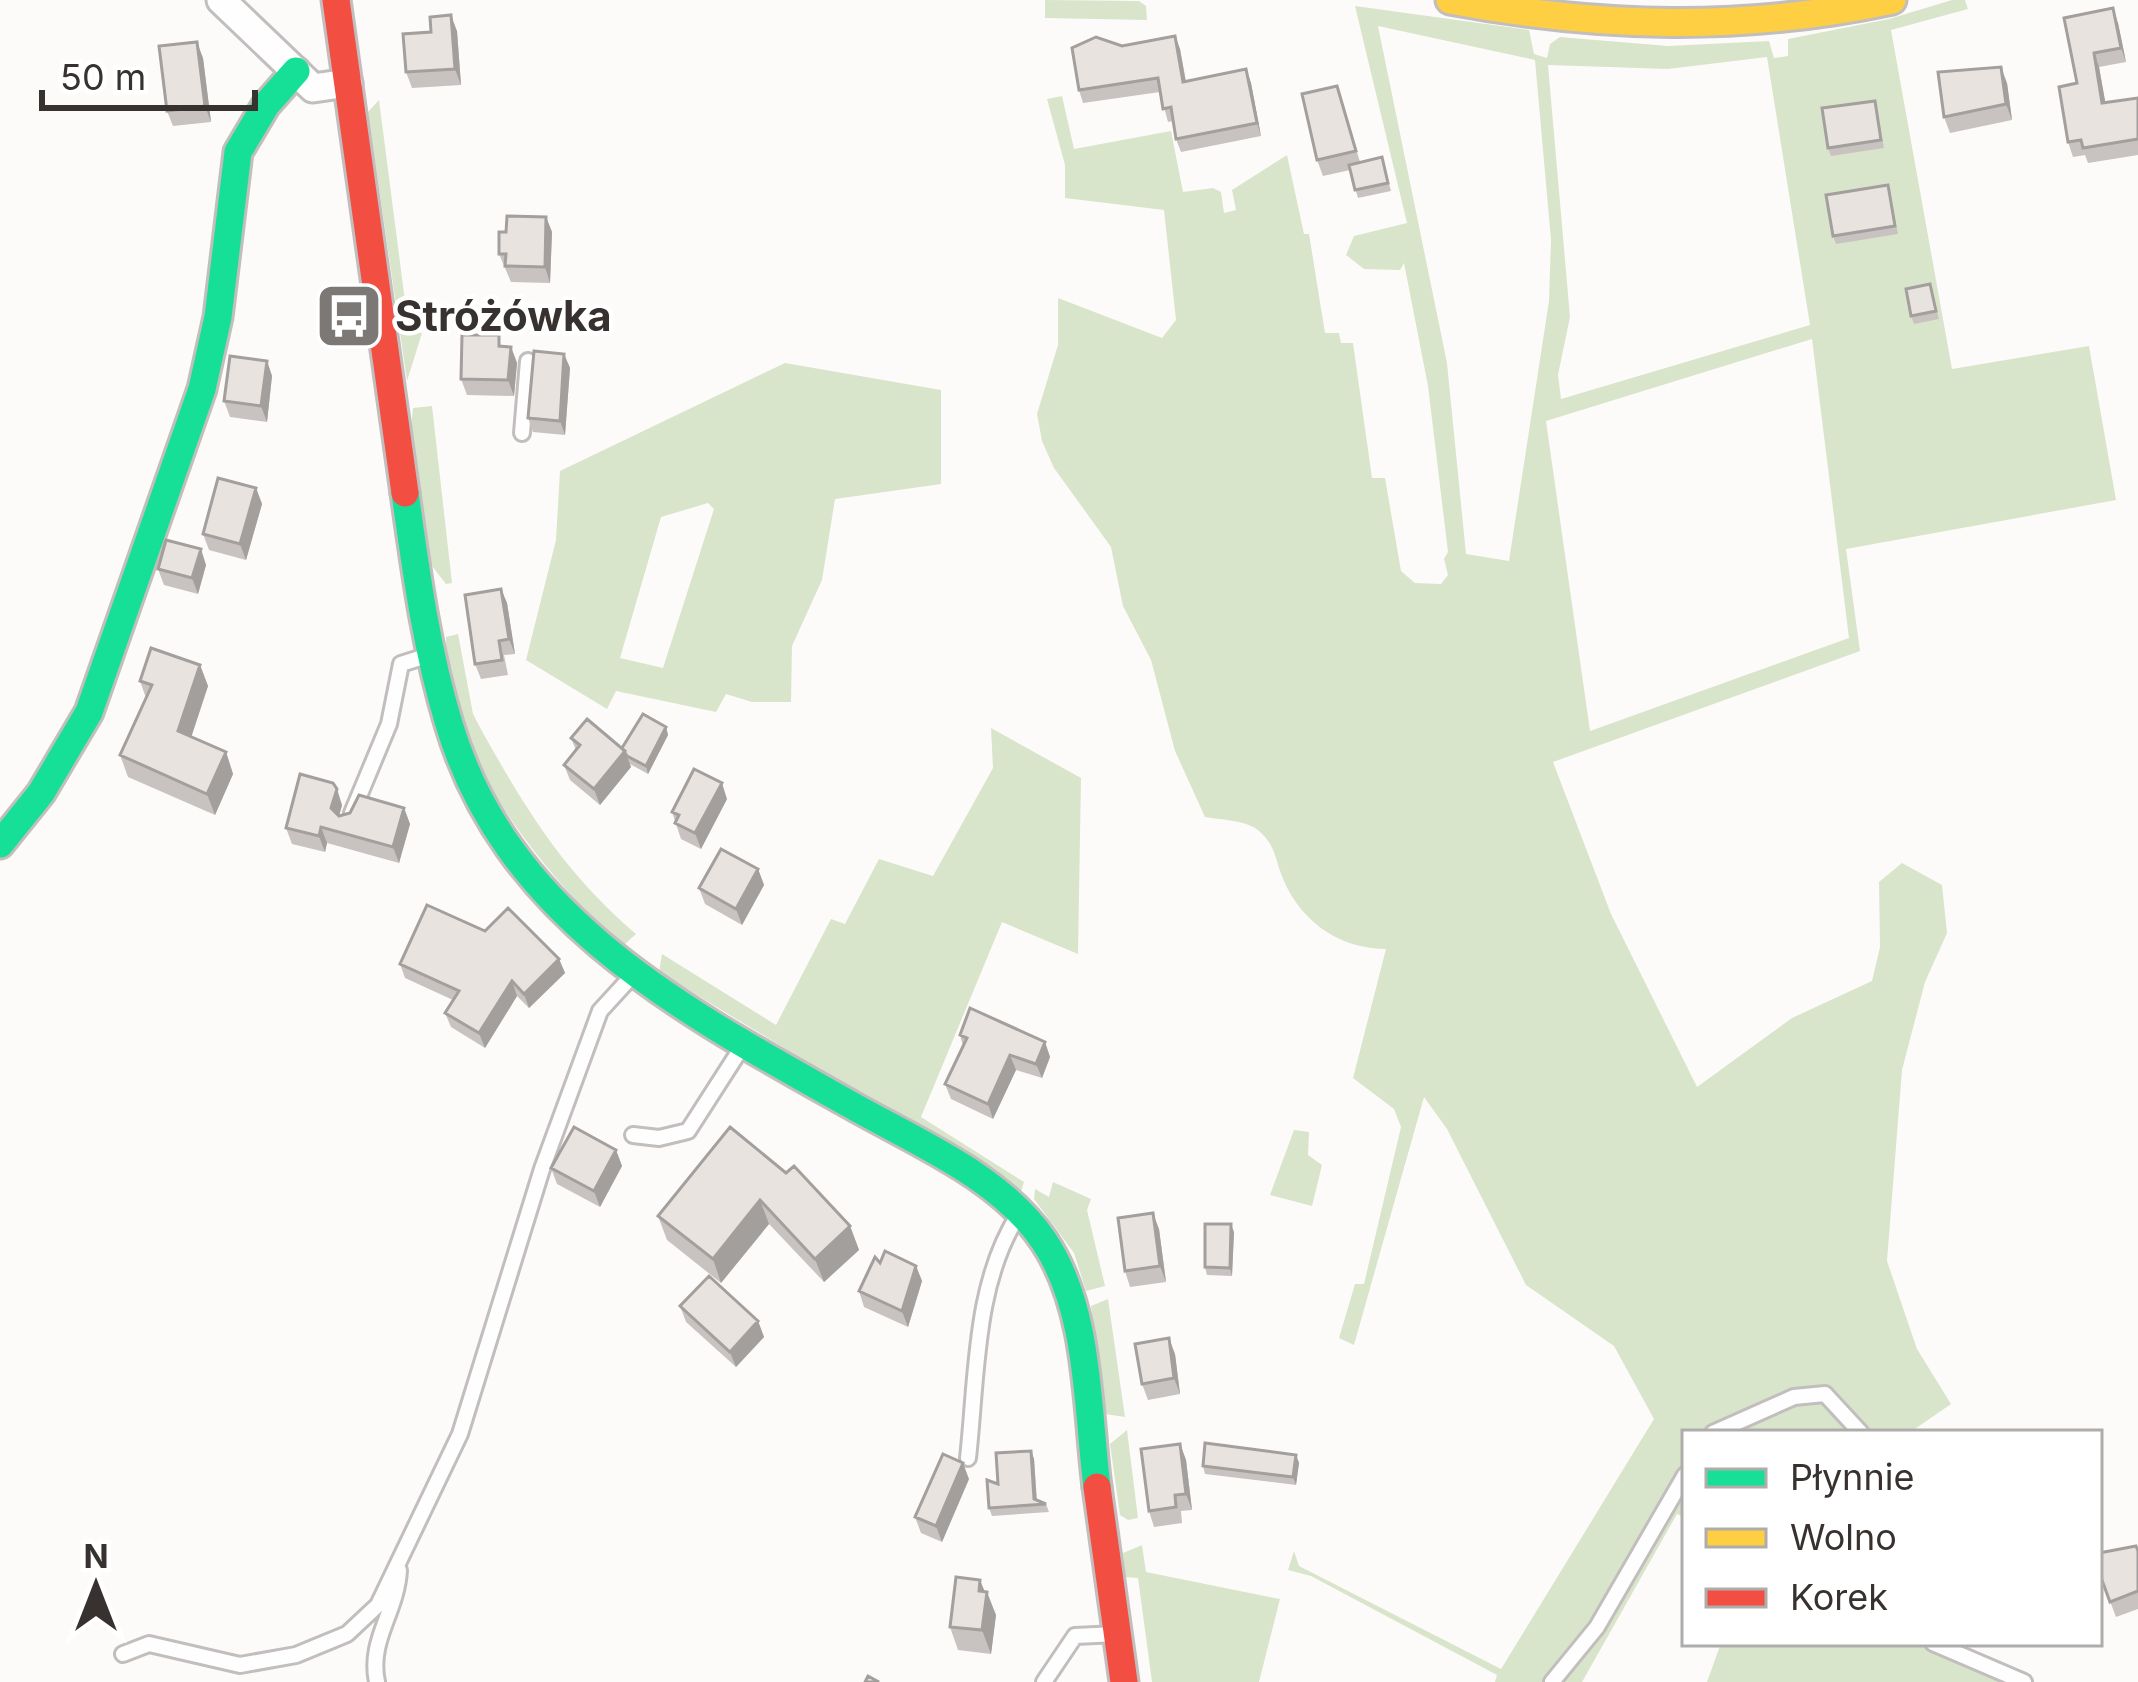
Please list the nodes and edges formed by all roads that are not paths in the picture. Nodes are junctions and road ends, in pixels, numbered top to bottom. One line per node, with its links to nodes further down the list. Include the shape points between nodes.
1 (221, 0): 5 (street)
2 (336, 0): 6 (main road)
3 (1450, 0): 4 (main road, via 1654,26 1777,20)
4 (1892, 0)
5 (296, 71): 6 (street, via 313,88); 11 (main road, via 238,152 202,389 89,712)
6 (348, 83): 9 (main road)
7 (529, 361): 8 (lane)
8 (522, 433)
9 (429, 656): 10 (lane, via 401,664 389,724); 12 (main road, via 459,765 492,830 553,909)
10 (348, 821)
11 (0, 844)
12 (632, 976): 13 (main road); 20 (lane, via 600,1011 460,1435)
13 (745, 1043): 14 (lane, via 688,1131); 15 (main road)
14 (633, 1135)
15 (1022, 1210): 18 (lane, via 997,1252); 21 (main road, via 1048,1241 1072,1300)
16 (1719, 1430): 17 (lane, via 1793,1397 1825,1394)
17 (1858, 1430)
18 (968, 1458)
19 (1682, 1480): 27 (lane, via 1598,1628)
20 (400, 1559): 23 (lane, via 378,1605 347,1634 296,1655 240,1664 149,1644); 24 (lane, via 398,1593 372,1648)
21 (1117, 1634): 25 (lane, via 1076,1636); 26 (main road)
22 (1940, 1646): 28 (lane)
23 (123, 1654)
24 (377, 1682)
25 (1044, 1682)
26 (1124, 1682)
27 (1552, 1682)
28 (2024, 1682)

